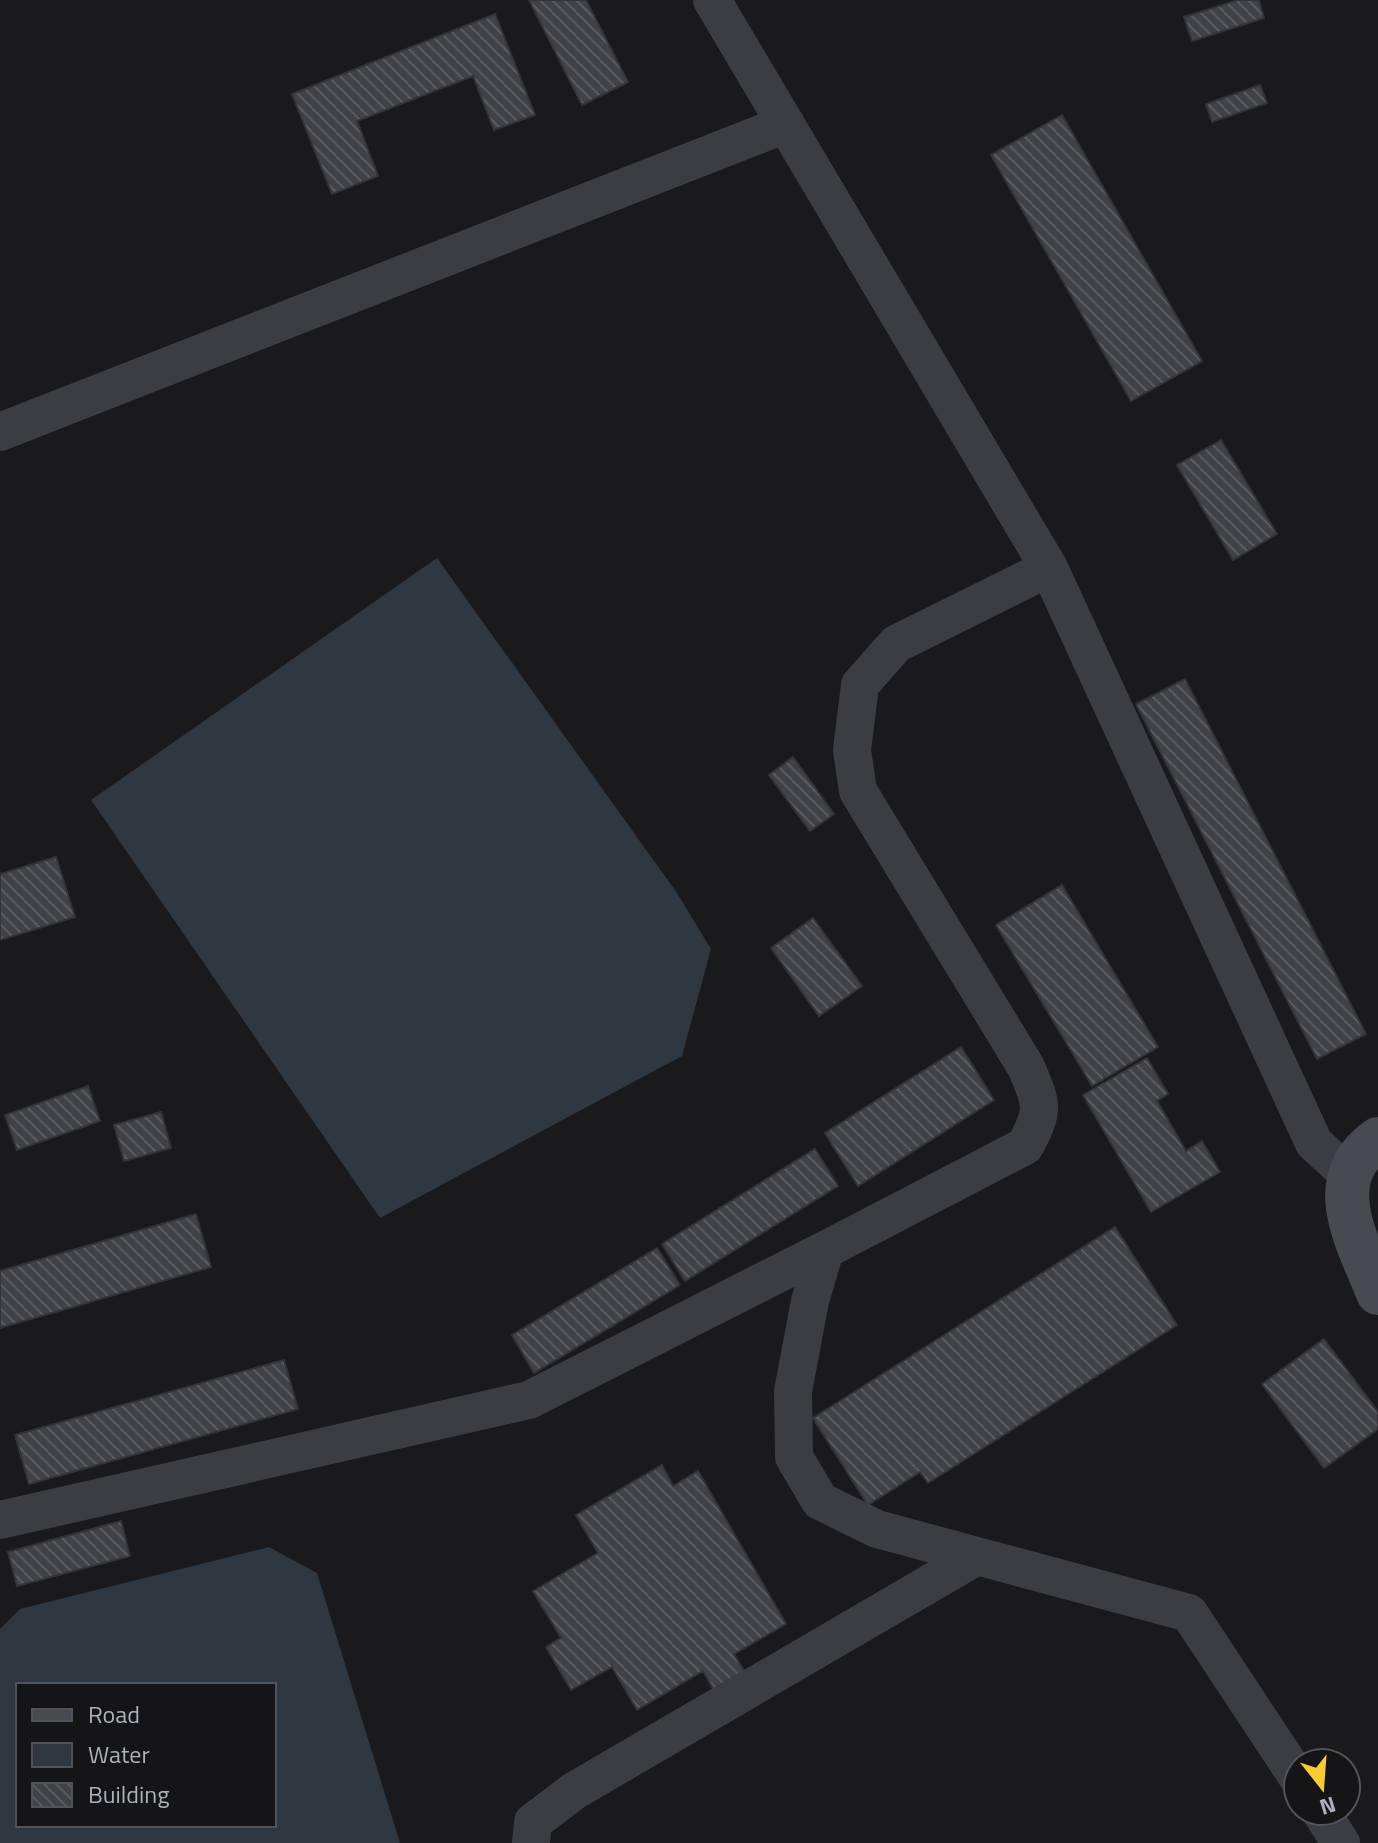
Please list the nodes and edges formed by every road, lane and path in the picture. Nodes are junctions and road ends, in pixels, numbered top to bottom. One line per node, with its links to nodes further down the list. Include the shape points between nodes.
1 (712, 0): 2 (street)
2 (786, 124): 3 (street); 4 (street)
3 (0, 432)
4 (1049, 568): 6 (street, via 1314,1143); 7 (street, via 896,644 860,685 852,750 858,791 1026,1067 1039,1098 1040,1119 1025,1146)
5 (1378, 1139): 6 (street)
6 (1348, 1174): 8 (street, via 1347,1212)
7 (825, 1250): 9 (street, via 529,1400); 10 (street, via 793,1391 794,1457 820,1501 877,1529)
8 (1378, 1293)
9 (0, 1520)
10 (977, 1556): 11 (street, via 1189,1613); 12 (street, via 574,1791 533,1822)
11 (1282, 1754)
12 (531, 1843)

